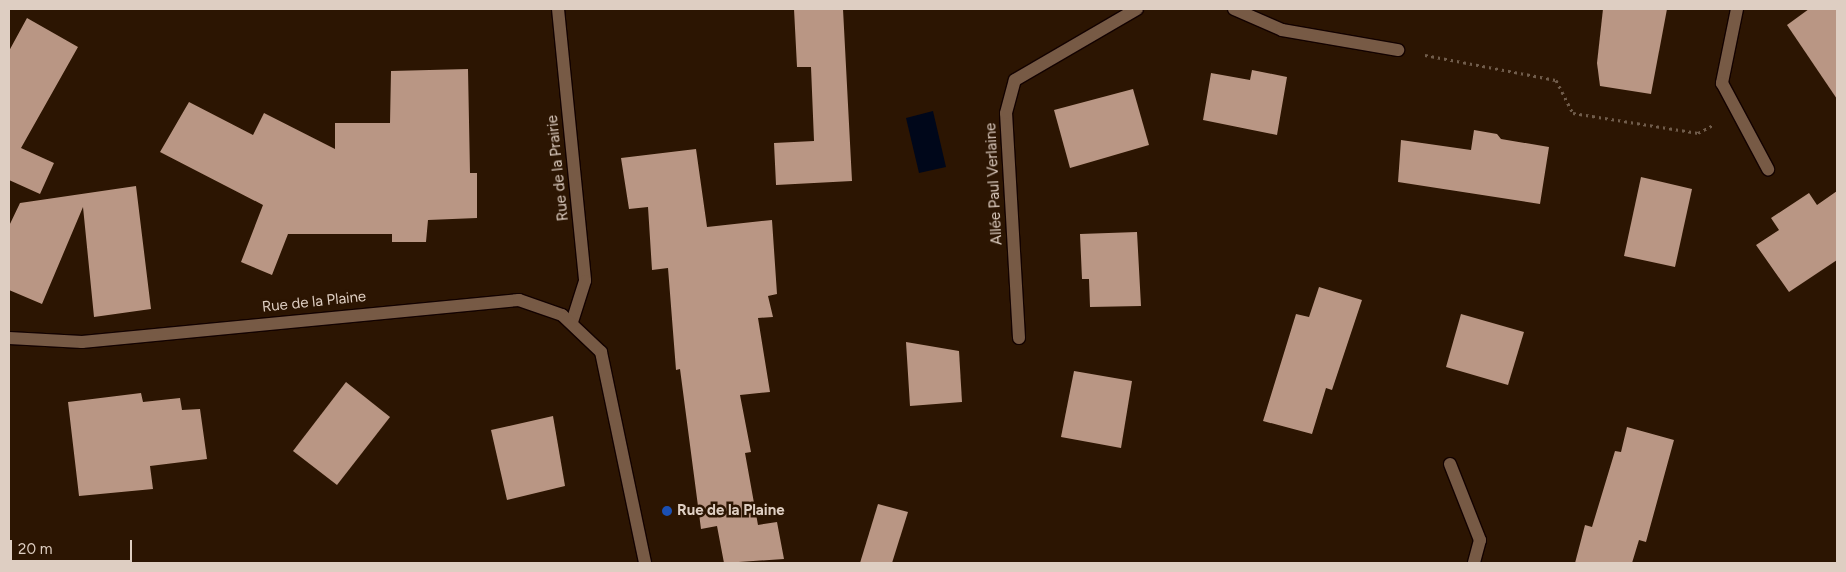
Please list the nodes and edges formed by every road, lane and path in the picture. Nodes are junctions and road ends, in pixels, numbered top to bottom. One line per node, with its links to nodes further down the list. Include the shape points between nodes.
1 (558, 9): 8 (street, Rue de la Prairie, via 585,281)
2 (1138, 9): 10 (street, Allée Paul Verlaine, via 1015,80 1006,113)
3 (1234, 9): 5 (street, via 1282,30)
4 (1737, 9): 6 (street, via 1722,83)
5 (1398, 50): 6 (path, via 1556,80 1573,113 1698,132)
6 (1738, 112): 7 (street)
7 (1768, 169)
8 (572, 322): 9 (street, Rue de la Plaine, via 562,315 519,300 82,342); 12 (street, Rue de la Plaine, via 601,352)
9 (9, 338)
10 (1020, 338)
11 (1450, 464): 13 (street, via 1480,540)
12 (644, 563)
13 (1474, 563)

